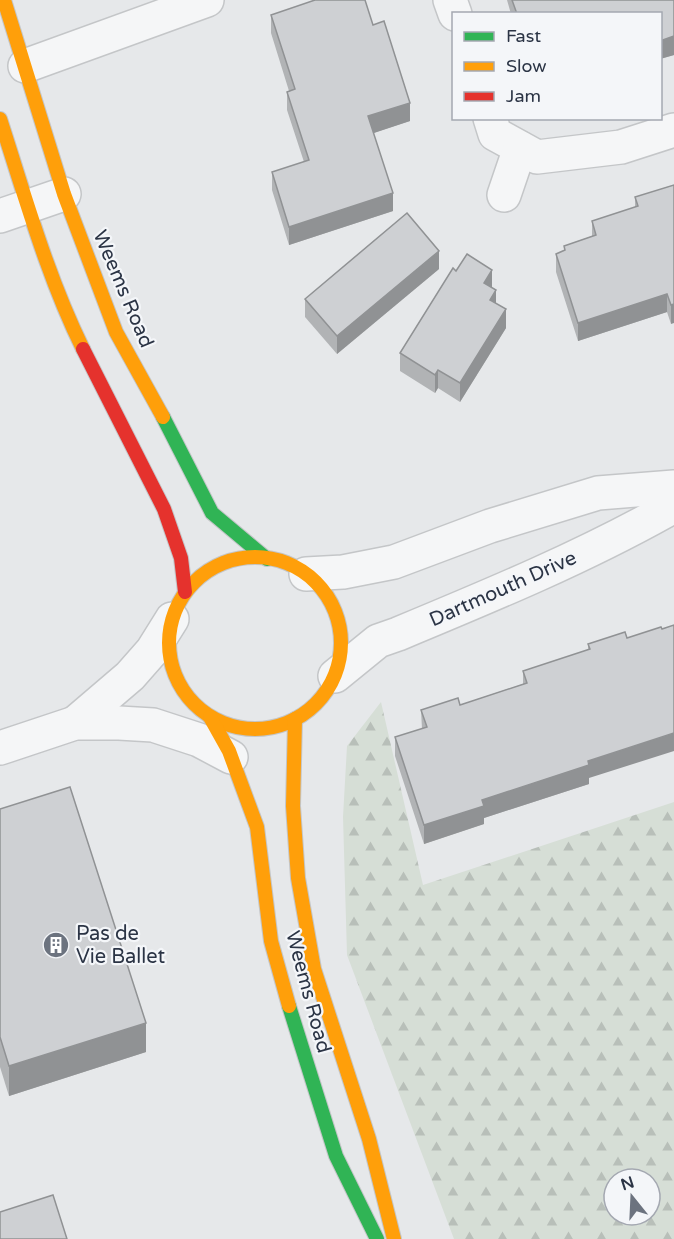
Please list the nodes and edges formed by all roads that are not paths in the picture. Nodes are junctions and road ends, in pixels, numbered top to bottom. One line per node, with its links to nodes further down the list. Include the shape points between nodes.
1 (4, 0): 3 (street, Weems Road)
2 (207, 0): 3 (street)
3 (25, 66): 8 (street, Weems Road)
4 (0, 118): 10 (street)
5 (491, 120): 7 (street, via 495,134)
6 (674, 130): 7 (street, via 621,147 537,157)
7 (520, 148): 9 (street)
8 (64, 194): 10 (street); 13 (street, Weems Road, via 116,332 212,513)
9 (504, 195)
10 (14, 211): 15 (street, via 164,509 181,558)
11 (674, 487): 14 (street, via 598,493 490,526 394,562 343,572)
12 (674, 506): 16 (street, Dartmouth Drive, via 538,575 378,641)
13 (267, 559): 14 (street, via 282,561); 15 (street, via 227,561 203,574)
14 (306, 574): 16 (street, via 325,593 337,618 341,647)
15 (179, 605): 17 (street, via 168,646 173,673 188,698); 19 (street, via 152,651 130,676)
16 (335, 676): 18 (street, via 319,701)
17 (210, 717): 18 (street, via 237,728 267,729); 21 (street, Weems Road)
18 (295, 719): 23 (street, Weems Road, via 293,817 298,879 314,969 369,1139)
19 (75, 723): 20 (street); 21 (street, via 153,725 199,740)
20 (0, 748)
21 (231, 757): 22 (street, Weems Road, via 257,827 271,941 284,993 336,1156)
22 (376, 1239)
23 (394, 1239)

